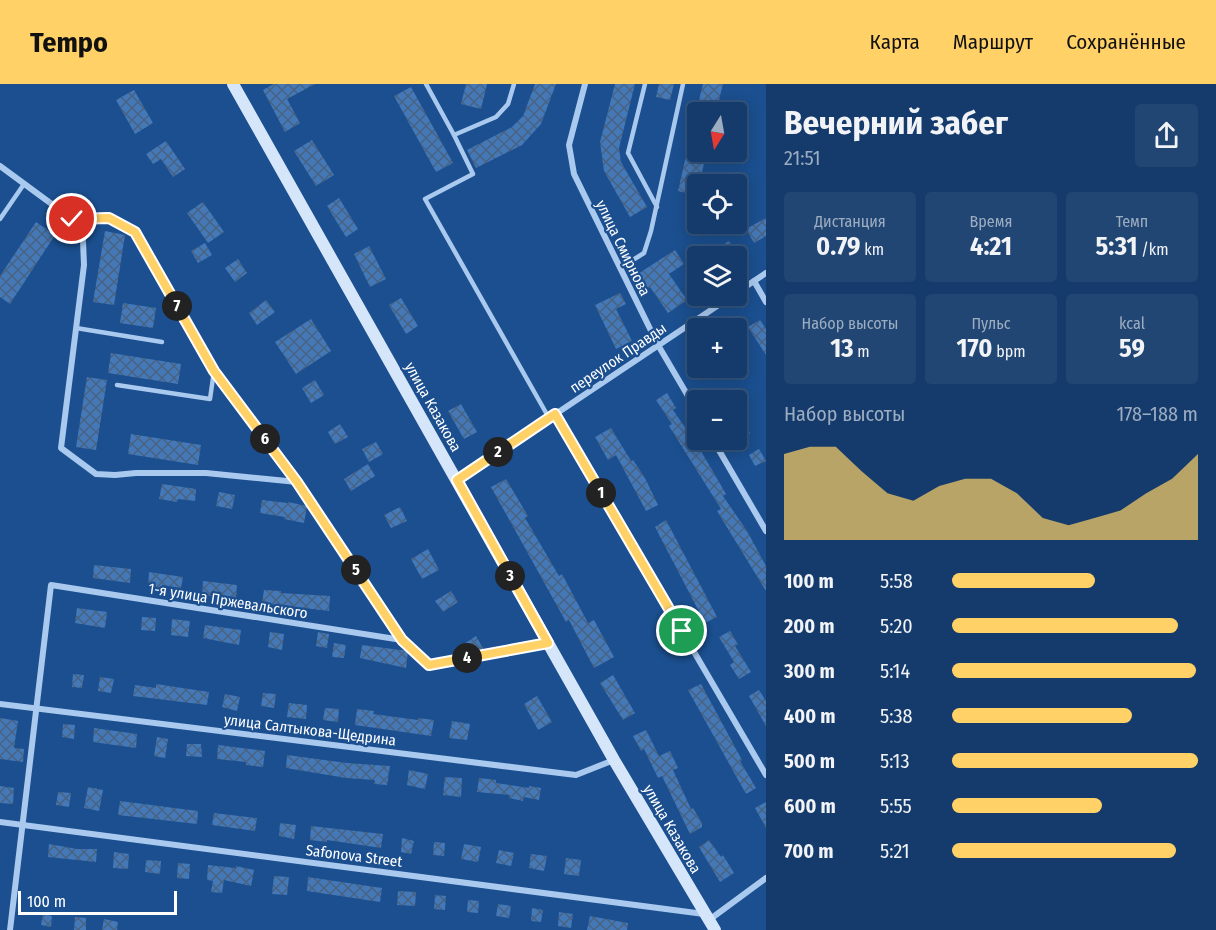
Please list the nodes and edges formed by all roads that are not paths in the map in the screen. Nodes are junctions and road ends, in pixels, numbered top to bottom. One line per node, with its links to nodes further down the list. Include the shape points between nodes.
1 (233, 84): 27 (main road, улица Казакова)
2 (426, 84): 7 (lane)
3 (514, 84): 7 (lane, via 508,104 496,117)
4 (585, 84): 13 (street, улица Смирнова, via 569,145 574,174)
5 (645, 84): 10 (lane, via 628,153)
6 (683, 84): 10 (lane)
7 (454, 135): 25 (lane, via 473,174 425,199)
8 (0, 166): 9 (street)
9 (24, 184): 11 (lane); 12 (street)
10 (657, 207): 13 (lane, via 644,253)
11 (0, 219)
12 (72, 219): 19 (street, via 83,241 84,265); 22 (street, via 109,218 135,232)
13 (620, 268): 21 (street, улица Смирнова)
14 (766, 273): 15 (street)
15 (754, 281): 16 (street); 17 (street)
16 (747, 286)
17 (766, 302)
18 (717, 306): 21 (street, переулок Правды)
19 (76, 327): 20 (lane); 28 (street, via 61,448 96,474 206,473)
20 (162, 342)
21 (658, 345): 24 (street, улица Смирнова); 25 (street, переулок Правды)
22 (214, 371): 23 (lane, via 210,399); 28 (street)
23 (117, 385)
24 (687, 394)
25 (552, 416): 27 (street, переулок Правды); 35 (street)
26 (719, 450): 29 (street)
27 (457, 480): 31 (main road, улица Казакова)
28 (297, 482): 30 (street)
29 (766, 531)
30 (402, 640): 31 (lane, via 429,665); 33 (street, 1-я улица Пржевальского, via 51,585)
31 (548, 643): 34 (main road, улица Казакова)
32 (0, 704): 33 (street, улица Салтыкова-Щедрина)
33 (36, 709): 34 (street, улица Салтыкова-Щедрина, via 576,775); 37 (street)
34 (614, 760): 39 (main road, улица Казакова)
35 (766, 775)
36 (0, 822): 37 (street, Safonova Street)
37 (22, 825): 39 (street, Safonova Street); 40 (street)
38 (766, 878): 39 (street)
39 (710, 921)
40 (10, 930)

